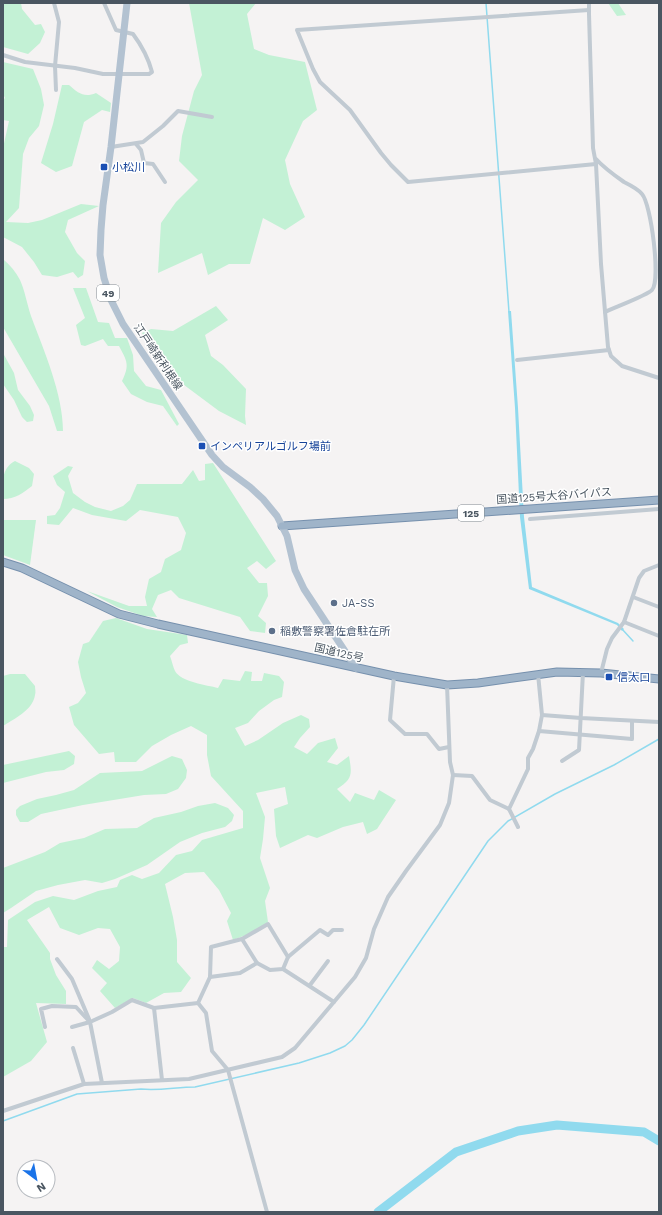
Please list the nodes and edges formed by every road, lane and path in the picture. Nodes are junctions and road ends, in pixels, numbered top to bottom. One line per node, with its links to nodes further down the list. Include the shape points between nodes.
1 (54, 3): 8 (street, via 59,22)
2 (104, 3): 6 (street, via 116,30)
3 (126, 3): 6 (main road, 江戸崎新利根線 / 49)
4 (589, 3): 5 (street)
5 (589, 10): 14 (street, via 591,110); 15 (street, via 297,30 320,82 350,110 391,165 408,182)
6 (123, 31): 9 (main road, 江戸崎新利根線 / 49); 9 (street, via 133,34 141,44 152,72)
7 (3, 55): 8 (street, via 25,62)
8 (55, 66): 9 (street, via 86,72); 10 (street)
9 (118, 74): 13 (main road, 江戸崎新利根線 / 49)
10 (56, 90)
11 (212, 117): 12 (street, via 178,111 143,142)
12 (136, 144): 13 (street); 16 (street, via 141,150 144,163 152,164)
13 (111, 147): 24 (main road, 江戸崎新利根線 / 49, via 103,205 100,255 104,278 116,311 212,455 263,499)
14 (595, 159): 15 (street); 17 (street, via 642,194 652,228 656,262 652,290)
15 (596, 164): 17 (street)
16 (165, 182)
17 (605, 312): 18 (street)
18 (609, 350): 19 (street); 20 (street, via 611,356 622,366)
19 (517, 360)
20 (659, 378)
21 (659, 500): 24 (highway, 国道125号大谷バイパス / 125)
22 (659, 509): 23 (street)
23 (530, 519)
24 (282, 526): 31 (main road, 江戸崎新利根線 / 49, via 295,570 304,589)
25 (3, 562): 31 (highway, 国道125号, via 22,568 120,614)
26 (659, 565): 27 (street, via 644,571)
27 (633, 597): 28 (street); 29 (street)
28 (659, 607)
29 (624, 622): 30 (street); 33 (street, via 607,649)
30 (659, 636)
31 (356, 668): 35 (highway, 国道125号)
32 (583, 672): 33 (highway, 国道125号); 34 (highway, 国道125号); 39 (street)
33 (601, 673): 36 (highway, 国道125号)
34 (538, 674): 37 (highway, 国道125号); 38 (street)
35 (394, 676): 37 (highway, 国道125号); 44 (street, via 390,720 405,734 426,734 439,749)
36 (659, 678)
37 (447, 685): 44 (street)
38 (542, 715): 39 (street); 42 (street)
39 (580, 718): 40 (street); 43 (street)
40 (632, 721): 41 (street); 43 (street, via 632,739)
41 (659, 722)
42 (539, 731): 43 (street); 47 (street, via 528,758 528,769)
43 (579, 735): 45 (street, via 579,750)
44 (449, 748): 46 (street)
45 (562, 761)
46 (453, 775): 47 (street, via 472,776 490,800); 58 (street, via 449,803 440,825 388,897 374,929 366,958 355,977)
47 (509, 809): 48 (street)
48 (518, 827)
49 (342, 930): 51 (street, via 333,930 328,935 320,930)
50 (242, 939): 51 (street, via 268,924); 54 (street); 56 (street, via 211,947)
51 (288, 957): 55 (street)
52 (57, 958): 61 (street, via 72,979)
53 (328, 961): 57 (street)
54 (257, 963): 55 (street, via 270,970); 56 (street, via 240,973)
55 (283, 969): 57 (street)
56 (210, 977): 59 (street)
57 (310, 986): 58 (street)
58 (334, 1002): 65 (street, via 295,1048 282,1057)
59 (198, 1003): 60 (street); 65 (street, via 206,1014 212,1051)
60 (154, 1008): 61 (street, via 132,1000); 66 (street)
61 (90, 1022): 62 (street, via 76,1007 52,1006 40,1009); 63 (street); 67 (street)
62 (45, 1027)
63 (72, 1027)
64 (73, 1048): 68 (street)
65 (229, 1073): 66 (street); 70 (street)
66 (162, 1080): 67 (street)
67 (102, 1083): 68 (street)
68 (84, 1084): 69 (street)
69 (3, 1111)
70 (267, 1212)

